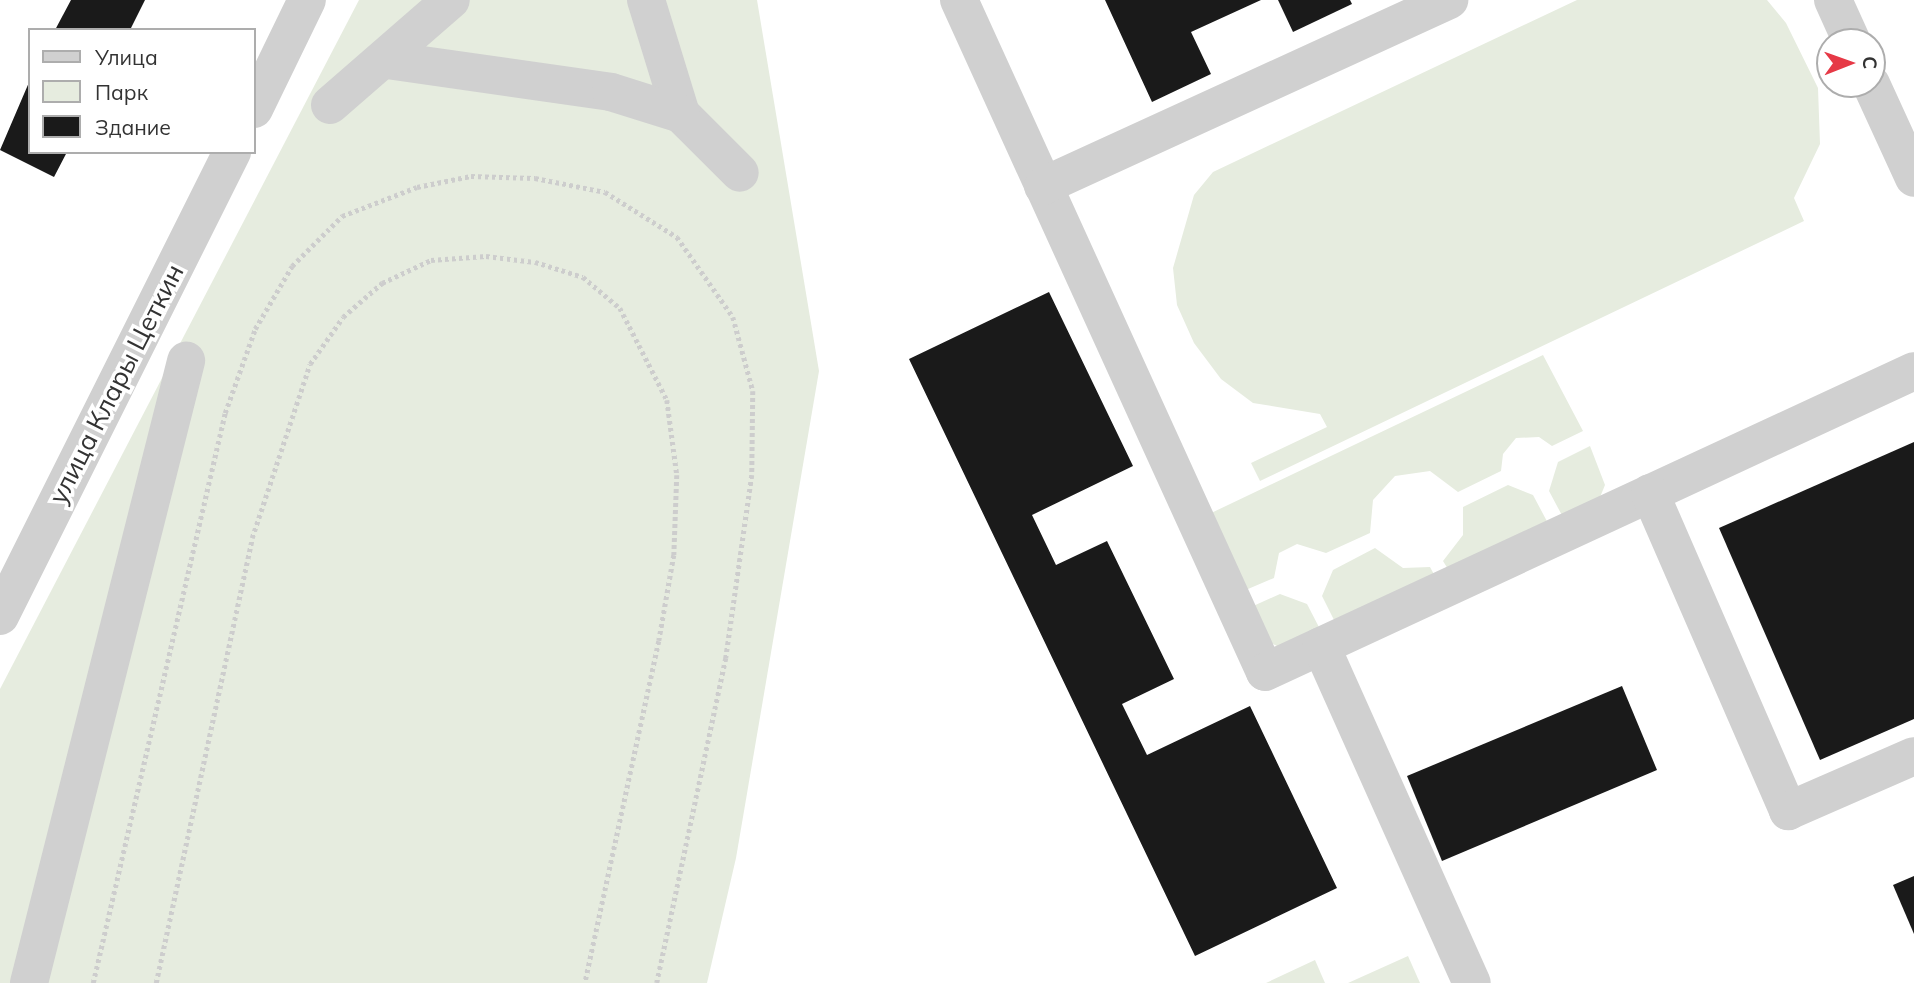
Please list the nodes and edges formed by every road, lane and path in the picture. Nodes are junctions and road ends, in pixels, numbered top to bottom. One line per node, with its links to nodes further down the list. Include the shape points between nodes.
1 (307, 0): 11 (street)
2 (451, 0): 9 (street)
3 (646, 0): 13 (street)
4 (959, 0): 17 (street)
5 (1449, 0): 7 (street)
6 (1833, 0): 8 (street)
7 (1403, 10): 17 (street)
8 (1846, 28)
9 (387, 60): 12 (street); 13 (street, via 611,92)
10 (1877, 98): 16 (street)
11 (256, 105)
12 (330, 105)
13 (681, 114): 15 (street)
14 (231, 154): 21 (street, улица Клары Цеткин)
15 (740, 173)
16 (1914, 178)
17 (1043, 186): 22 (street, via 1265,672)
18 (186, 361): 24 (street)
19 (1914, 371): 20 (street)
20 (1650, 493): 22 (street); 23 (street, via 1788,811)
21 (0, 616)
22 (1321, 646): 29 (street)
23 (1914, 756)
24 (29, 983)
25 (93, 983): 28 (path, via 225,414 255,329 292,266 342,216 417,187 471,176 535,178 605,192 677,237 733,317 753,391 752,475 726,658)
26 (156, 983): 27 (path, via 252,538 310,363 343,317 382,283 431,260 486,256 583,277 620,308 667,400 677,475 674,555)
27 (585, 983)
28 (657, 983)
29 (1472, 983)

